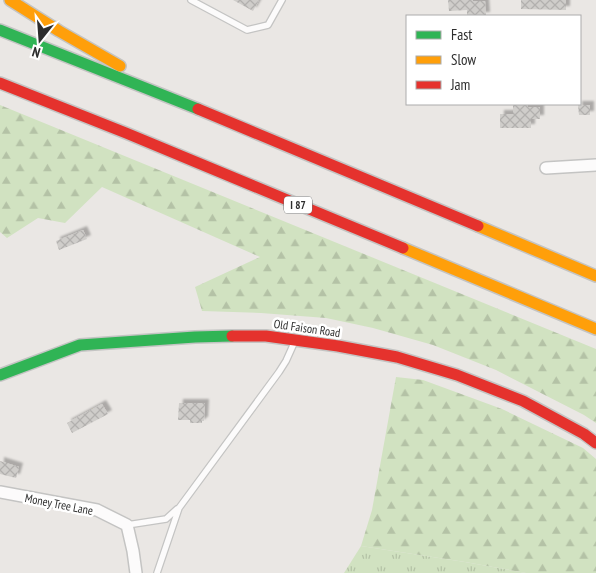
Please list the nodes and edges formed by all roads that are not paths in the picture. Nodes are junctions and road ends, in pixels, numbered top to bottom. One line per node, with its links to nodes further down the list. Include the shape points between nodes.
1 (10, 0): 6 (main road)
2 (191, 0): 3 (lane, via 247,30 268,25)
3 (282, 0)
4 (0, 30): 6 (main road)
5 (0, 83): 10 (main road, I 87)
6 (188, 105): 9 (main road)
7 (596, 165): 8 (street)
8 (546, 168)
9 (596, 276)
10 (596, 329)
11 (295, 340): 12 (main road, Old Faison Road, via 266,336 195,337 80,345); 13 (main road, Old Faison Road, via 397,357 457,375 524,401); 15 (lane, via 279,372)
12 (0, 375)
13 (596, 443)
14 (0, 492): 16 (street, Money Tree Lane, via 97,510)
15 (179, 508): 16 (lane, via 166,519); 18 (lane)
16 (126, 525): 17 (street)
17 (136, 573)
18 (157, 573)

